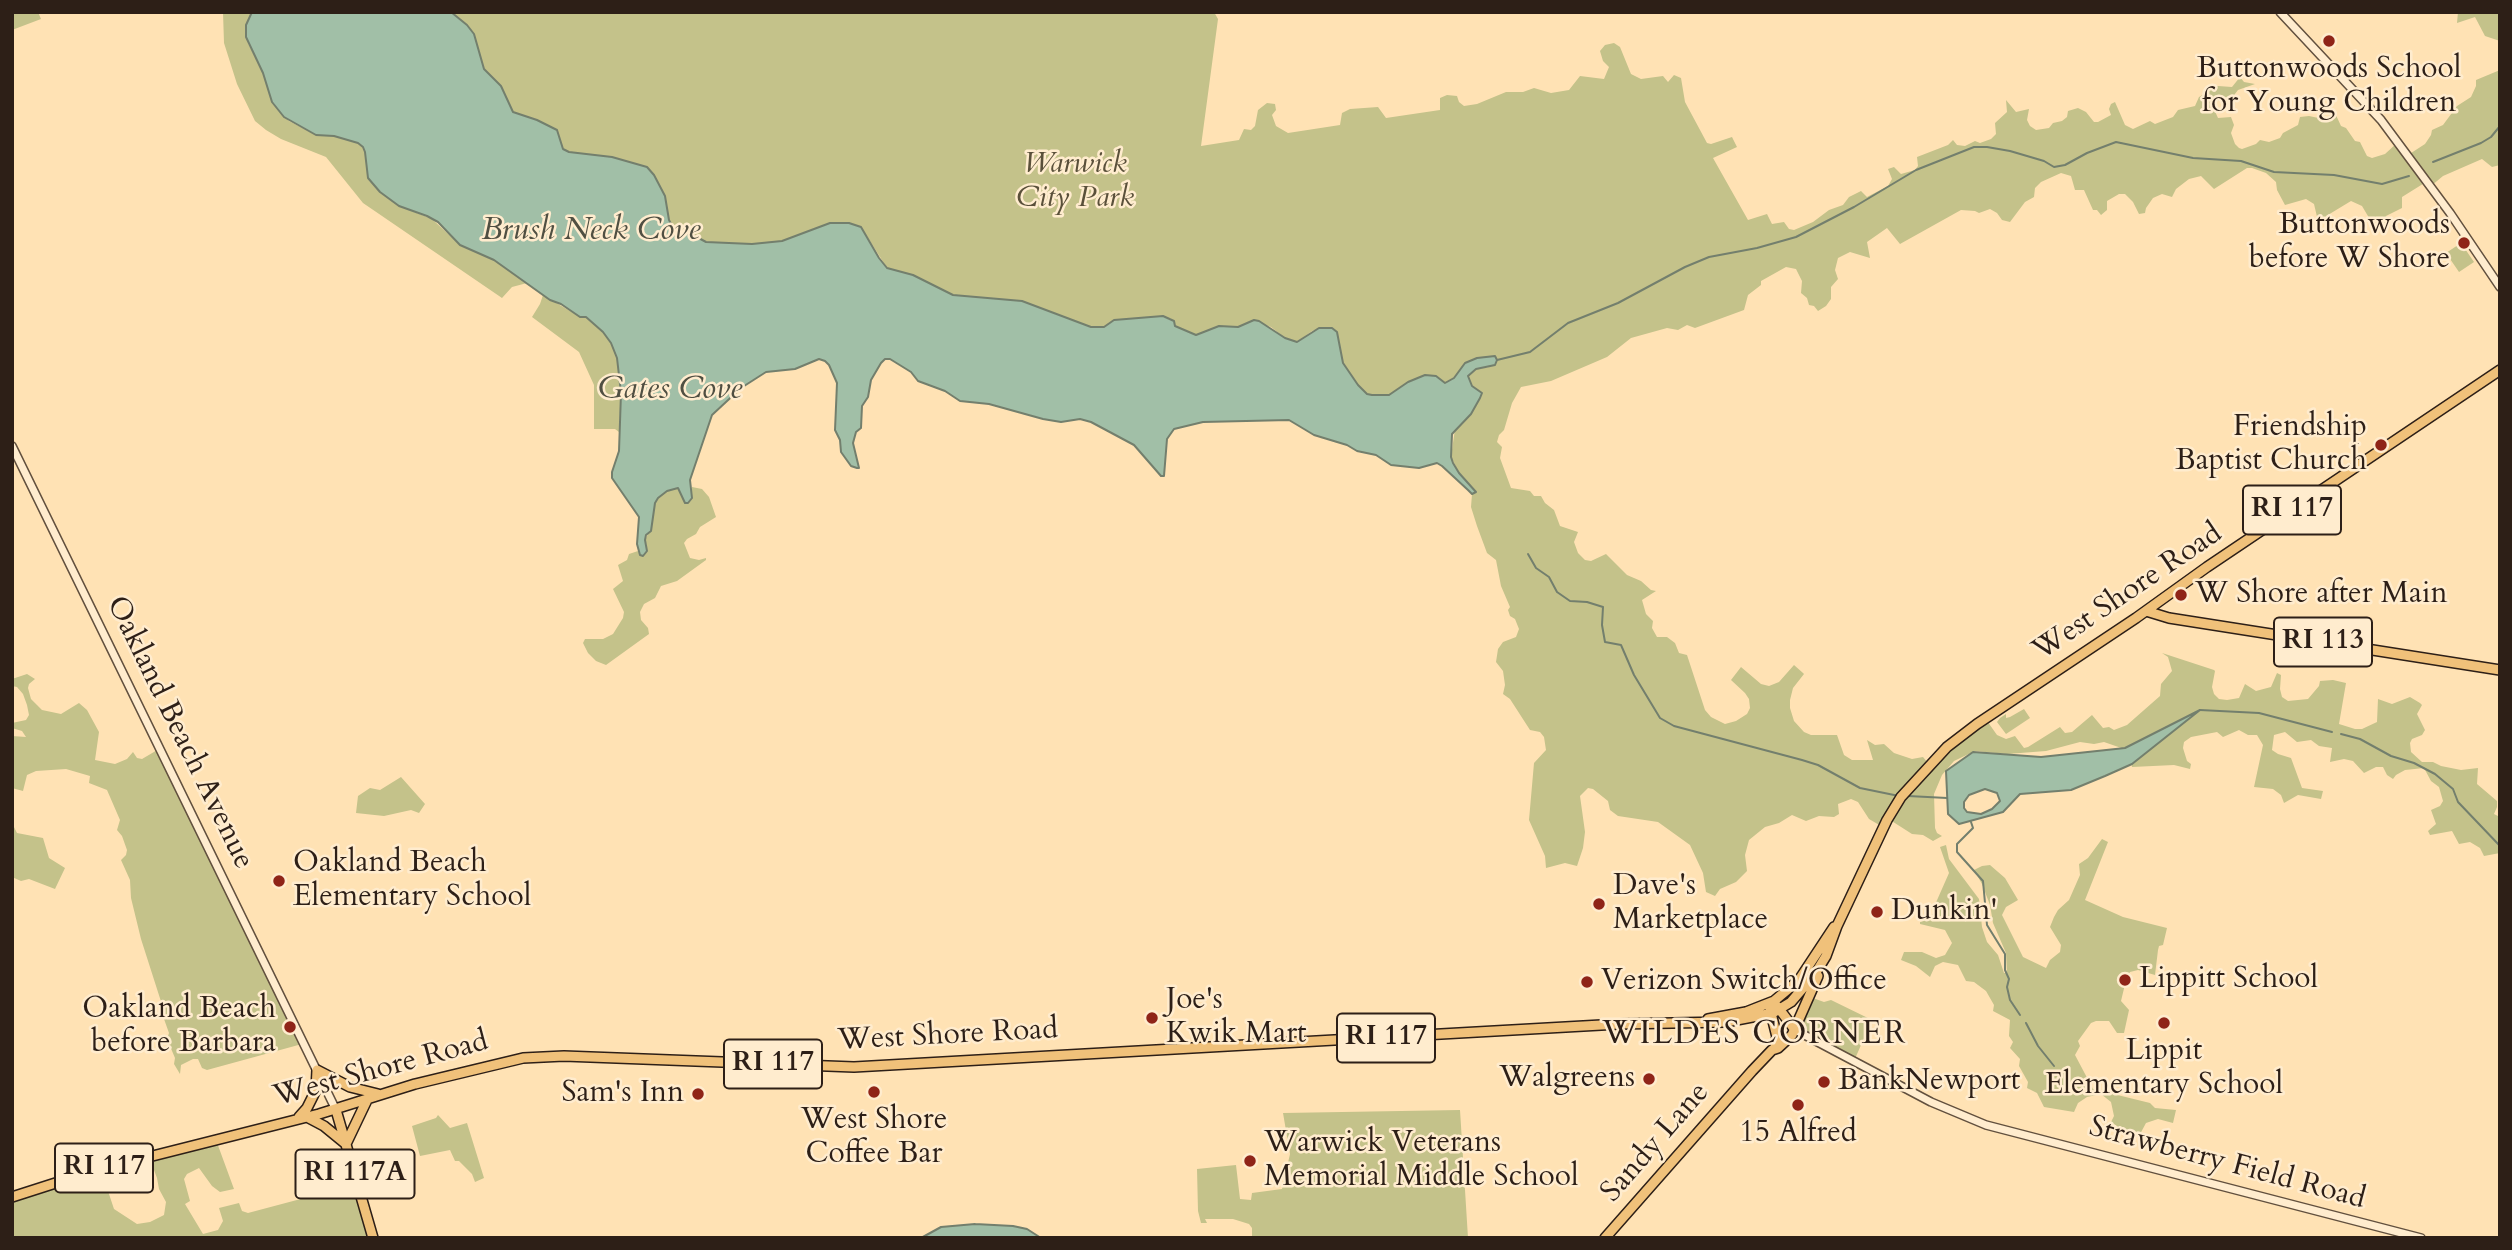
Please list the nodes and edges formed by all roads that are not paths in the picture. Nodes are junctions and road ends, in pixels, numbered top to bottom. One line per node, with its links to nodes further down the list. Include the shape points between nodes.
1 (2280, 12): 2 (street, via 2388,129)
2 (2500, 287)
3 (2500, 370): 5 (main road, West Shore Road / RI 117)
4 (12, 446): 15 (street, Oakland Beach Avenue)
5 (2146, 611): 6 (main road, RI 113); 7 (main road, West Shore Road / RI 117, via 1968,731 1933,761 1892,812)
6 (2500, 670)
7 (1844, 911): 8 (main road, West Shore Road / RI 117); 9 (main road, West Shore Road / RI 117, via 1799,980)
8 (1824, 960): 9 (main road, West Shore Road / RI 117, via 1791,1002); 13 (main road, Sandy Lane)
9 (1774, 1007): 10 (main road, West Shore Road / RI 117); 11 (main road, West Shore Road / RI 117); 12 (main road); 13 (main road)
10 (1694, 1022): 11 (main road, West Shore Road / RI 117); 16 (main road, West Shore Road / RI 117, via 854,1067 546,1056 510,1060)
11 (1737, 1022): 12 (main road, via 1764,1023)
12 (1776, 1030): 14 (main road)
13 (1795, 1030): 14 (main road, Sandy Lane); 24 (street, Strawberry Field Road, via 1920,1097 1986,1125)
14 (1774, 1047): 23 (main road, Sandy Lane)
15 (317, 1070): 16 (main road, via 350,1087); 18 (street, Oakland Beach Avenue); 19 (main road, via 316,1090)
16 (383, 1094): 17 (main road, West Shore Road / RI 117)
17 (367, 1100): 18 (main road, West Shore Road / RI 117); 20 (main road)
18 (336, 1110): 19 (main road, West Shore Road / RI 117); 20 (main road, Oakland Beach Avenue / RI 117A)
19 (301, 1118): 20 (main road, via 324,1126); 21 (main road, West Shore Road / RI 117, via 93,1171)
20 (346, 1144): 22 (main road, Oakland Beach Avenue / RI 117A)
21 (12, 1197)
22 (373, 1238)
23 (1605, 1238)
24 (2421, 1238)

